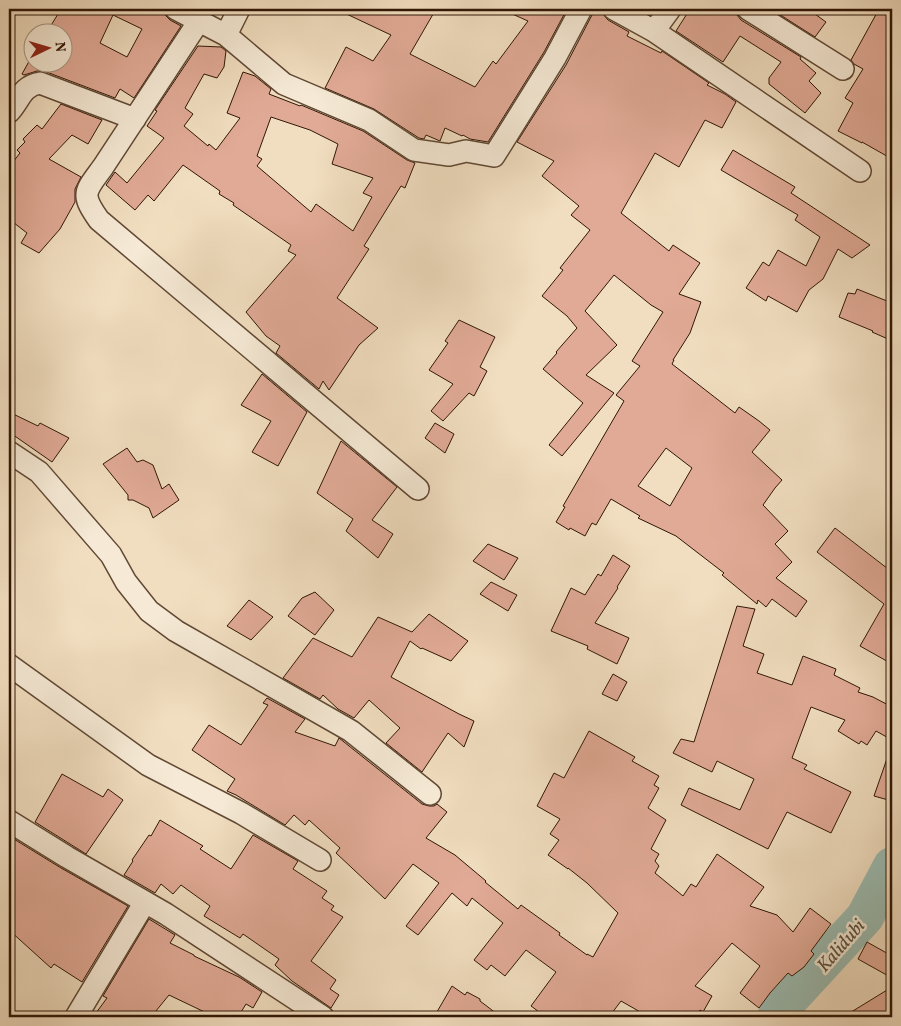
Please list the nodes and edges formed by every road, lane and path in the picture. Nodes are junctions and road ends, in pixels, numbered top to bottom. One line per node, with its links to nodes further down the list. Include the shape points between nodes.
1 (176, 9): 7 (street)
2 (239, 9): 9 (street)
3 (581, 9): 9 (street, via 555,58 494,156 466,151 448,155 414,150 369,120 284,84)
4 (614, 9): 8 (street)
5 (670, 9): 8 (street)
6 (748, 9): 10 (street)
7 (199, 21): 9 (street); 12 (street)
8 (654, 31): 13 (street)
9 (226, 36)
10 (843, 69)
11 (9, 112): 12 (street, via 24,90 40,83)
12 (135, 119): 15 (street, via 87,189 90,207 99,220)
13 (860, 171)
14 (9, 452): 17 (street, via 39,472 111,555 126,582 149,611 176,631 351,731)
15 (418, 489)
16 (9, 666): 19 (street, via 148,765 241,812)
17 (430, 794)
18 (9, 821): 20 (street)
19 (320, 860)
20 (145, 902): 21 (street); 22 (street)
21 (76, 1017)
22 (323, 1017)

